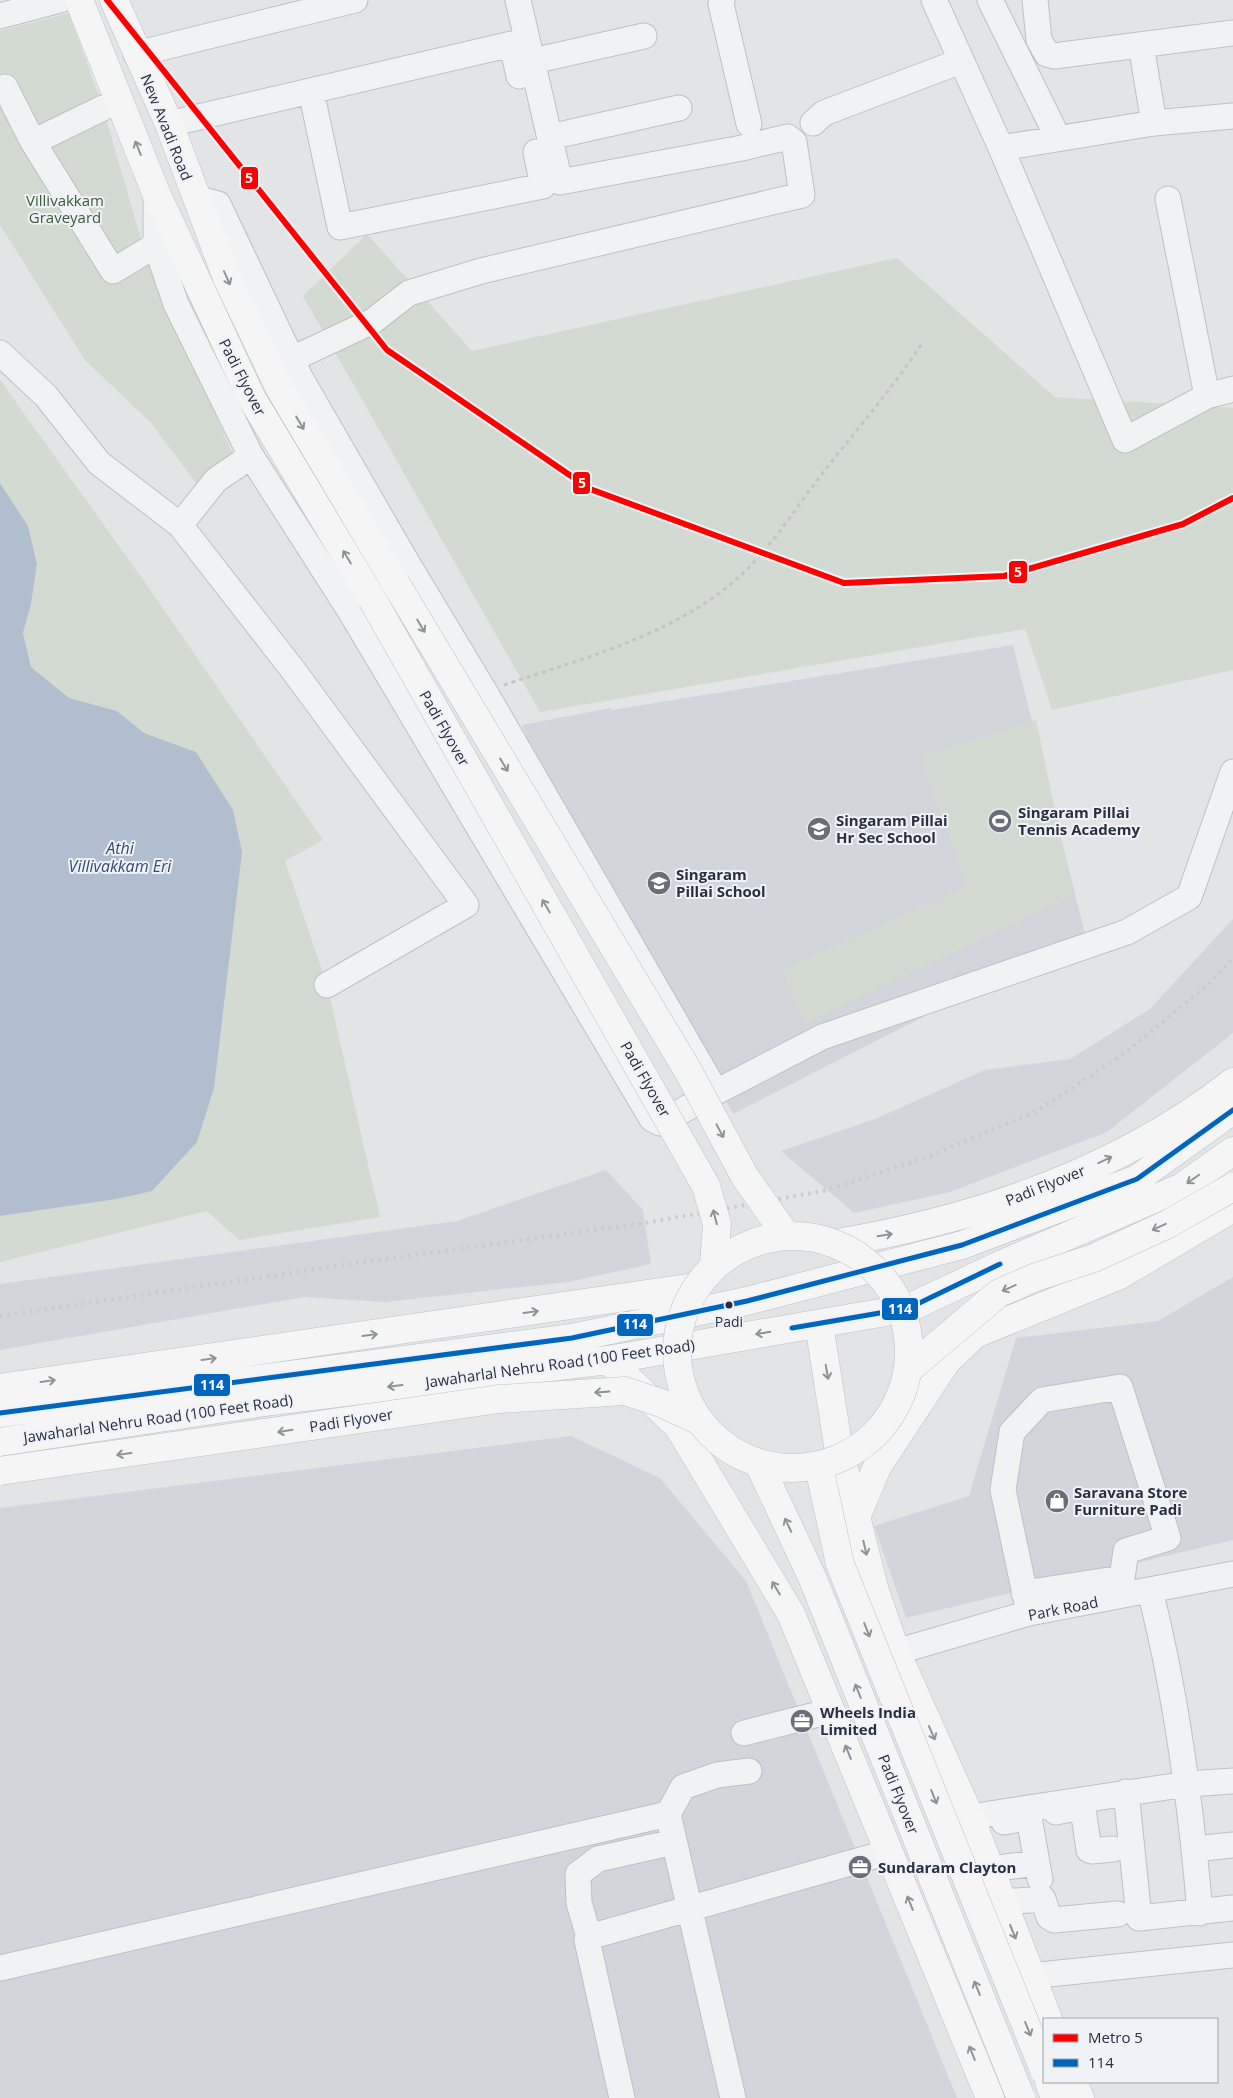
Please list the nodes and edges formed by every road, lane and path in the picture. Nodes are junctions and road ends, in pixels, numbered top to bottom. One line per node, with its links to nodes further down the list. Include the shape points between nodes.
1 (60, 0): 10 (street)
2 (79, 0): 30 (main road, one-way to 2)
3 (114, 0): 14 (main road, New Avadi Road)
4 (518, 0): 15 (street)
5 (722, 0): 25 (street)
6 (934, 0): 16 (street)
7 (990, 0): 27 (street)
8 (1035, 0): 13 (street, via 1039,40 1047,54 1054,56)
9 (347, 1): 14 (street)
10 (0, 16)
11 (1233, 32): 13 (street)
12 (644, 36): 15 (street)
13 (1141, 45): 23 (street)
14 (136, 54): 24 (main road, New Avadi Road)
15 (533, 61): 26 (street)
16 (961, 61): 22 (street, via 824,113); 29 (street)
17 (5, 87): 28 (street)
18 (311, 91): 18 (street, via 340,227 543,186 512,44); 24 (street)
19 (103, 108): 28 (street)
20 (679, 108): 26 (street)
21 (1233, 116): 23 (street)
22 (813, 123)
23 (1154, 123): 27 (street)
24 (169, 124): 31 (main road, New Avadi Road)
25 (749, 124)
26 (550, 137): 36 (street, via 560,182 788,137 794,142 803,192 799,196 428,286 409,293 373,321)
27 (1058, 138): 29 (street)
28 (33, 142): 33 (street, via 113,271 134,270)
29 (1001, 148): 38 (street, via 1125,440)
30 (156, 193): 33 (street); 53 (main road, Padi Flyover, one-way to 30, bridge, via 717,1224 706,1186 372,599 251,397)
31 (196, 198): 36 (street, via 218,204); 50 (main road, Padi Flyover, one-way to 50, bridge, via 227,278 279,386 687,1069 745,1177)
32 (1168, 200): 38 (street)
33 (156, 245): 39 (street, via 176,304)
34 (923, 342): 41 (path, via 900,377 749,569 721,592 682,617 626,643)
35 (0, 352): 40 (street, via 46,396 99,463)
36 (290, 360): 41 (street)
37 (1233, 389): 38 (street)
38 (1207, 396)
39 (251, 456): 40 (street, via 216,480); 45 (street, via 352,614 652,1119 660,1123)
40 (180, 525): 43 (street, via 294,670 466,905)
41 (485, 692): 45 (street)
42 (1233, 772): 45 (street, via 1189,897 1126,932 822,1037)
43 (327, 985)
44 (1233, 1082): 51 (main road, Padi Flyover, one-way to 44, via 904,1232 961,1217 1047,1187 1137,1146)
45 (716, 1092)
46 (1233, 1110): 60 (main road, Jawaharlal Nehru Road (100 Feet Road), via 1137,1179 962,1245 747,1301 572,1338)
47 (1233, 1151): 52 (main road, Jawaharlal Nehru Road (100 Feet Road), one-way to 52, via 1182,1187)
48 (1233, 1187): 58 (main road, one-way to 58, bridge, via 1168,1224 1094,1258 999,1293)
49 (1233, 1208): 55 (main road, via 1120,1275)
50 (786, 1235): 51 (main road, Padi Flyover, bridge, via 812,1236); 53 (main road, Padi Flyover, bridge, via 747,1244)
51 (837, 1244): 58 (main road, Padi Flyover, bridge, via 870,1264 894,1294 907,1330)
52 (1031, 1251): 55 (main road); 56 (main road, Jawaharlal Nehru Road (100 Feet Road), via 909,1308)
53 (714, 1265): 54 (main road, Padi Flyover, bridge)
54 (695, 1287): 59 (main road, one-way to 54); 61 (main road, Padi Flyover, bridge, via 681,1321 677,1368 684,1395)
55 (1049, 1304): 66 (main road, via 975,1334 946,1362 877,1467)
56 (819, 1324): 57 (main road, Jawaharlal Nehru Road (100 Feet Road), one-way to 57); 66 (main road, one-way to 66, via 838,1445)
57 (608, 1360): 62 (main road, Jawaharlal Nehru Road (100 Feet Road), one-way to 62, via 272,1401); 71 (main road, one-way to 57, via 678,1426)
58 (908, 1368): 64 (main road, Padi Flyover, bridge, via 898,1402 879,1432 852,1454)
59 (0, 1388)
60 (0, 1412)
61 (698, 1420): 63 (main road, Padi Flyover, bridge, via 725,1447); 65 (main road, Padi Flyover, one-way to 65, bridge, via 625,1391 498,1399)
62 (0, 1442)
63 (759, 1464): 64 (main road, Padi Flyover, bridge, via 789,1469); 106 (main road, Padi Flyover, one-way to 63, bridge, via 812,1577)
64 (819, 1466): 100 (main road, Padi Flyover, one-way to 100, bridge, via 840,1564)
65 (0, 1471)
66 (857, 1515): 68 (main road, one-way to 68)
67 (1233, 1574): 69 (street, Park Road)
68 (874, 1588): 71 (main road); 72 (main road)
69 (1150, 1591): 70 (street, Park Road); 77 (street)
70 (1026, 1603): 70 (street, via 1003,1490 1012,1432 1042,1400 1120,1387 1168,1538 1126,1551 1122,1578); 72 (street, Park Road)
71 (791, 1614): 73 (main road)
72 (896, 1652): 81 (main road, one-way to 81)
73 (831, 1711): 74 (street); 86 (main road, one-way to 73)
74 (744, 1733)
75 (749, 1771): 79 (street, via 717,1775 683,1787)
76 (1233, 1781): 77 (street)
77 (1187, 1784): 78 (street); 85 (street)
78 (1126, 1792): 81 (street); 93 (street, via 1139,1918)
79 (668, 1814): 82 (street); 97 (street)
80 (1029, 1817): 81 (street); 84 (street, via 1083,1809 1089,1850); 87 (street)
81 (971, 1822): 88 (main road)
82 (674, 1842): 91 (street); 95 (street, via 598,1859 578,1874 579,1903)
83 (1233, 1845): 85 (street)
84 (1113, 1849)
85 (1194, 1849): 93 (street)
86 (889, 1852): 91 (street); 105 (main road, one-way to 86)
87 (1037, 1863): 88 (street); 89 (street)
88 (989, 1869): 90 (main road)
89 (1043, 1898): 90 (street); 94 (street, via 1049,1917 1054,1920)
90 (1001, 1902): 98 (main road, one-way to 98)
91 (692, 1908): 95 (street); 104 (street)
92 (1233, 1908): 93 (street)
93 (1200, 1912)
94 (1118, 1914)
95 (589, 1937): 103 (street, via 587,1940)
96 (1233, 1955): 98 (street)
97 (0, 1968)
98 (1030, 1976): 99 (main road)
99 (1048, 2018)
100 (1043, 2068)
101 (1049, 2083): 107 (main road)
102 (1073, 2083): 108 (main road)
103 (622, 2098)
104 (733, 2098)
105 (990, 2098)
106 (1021, 2098)
107 (1055, 2098)
108 (1080, 2098)

